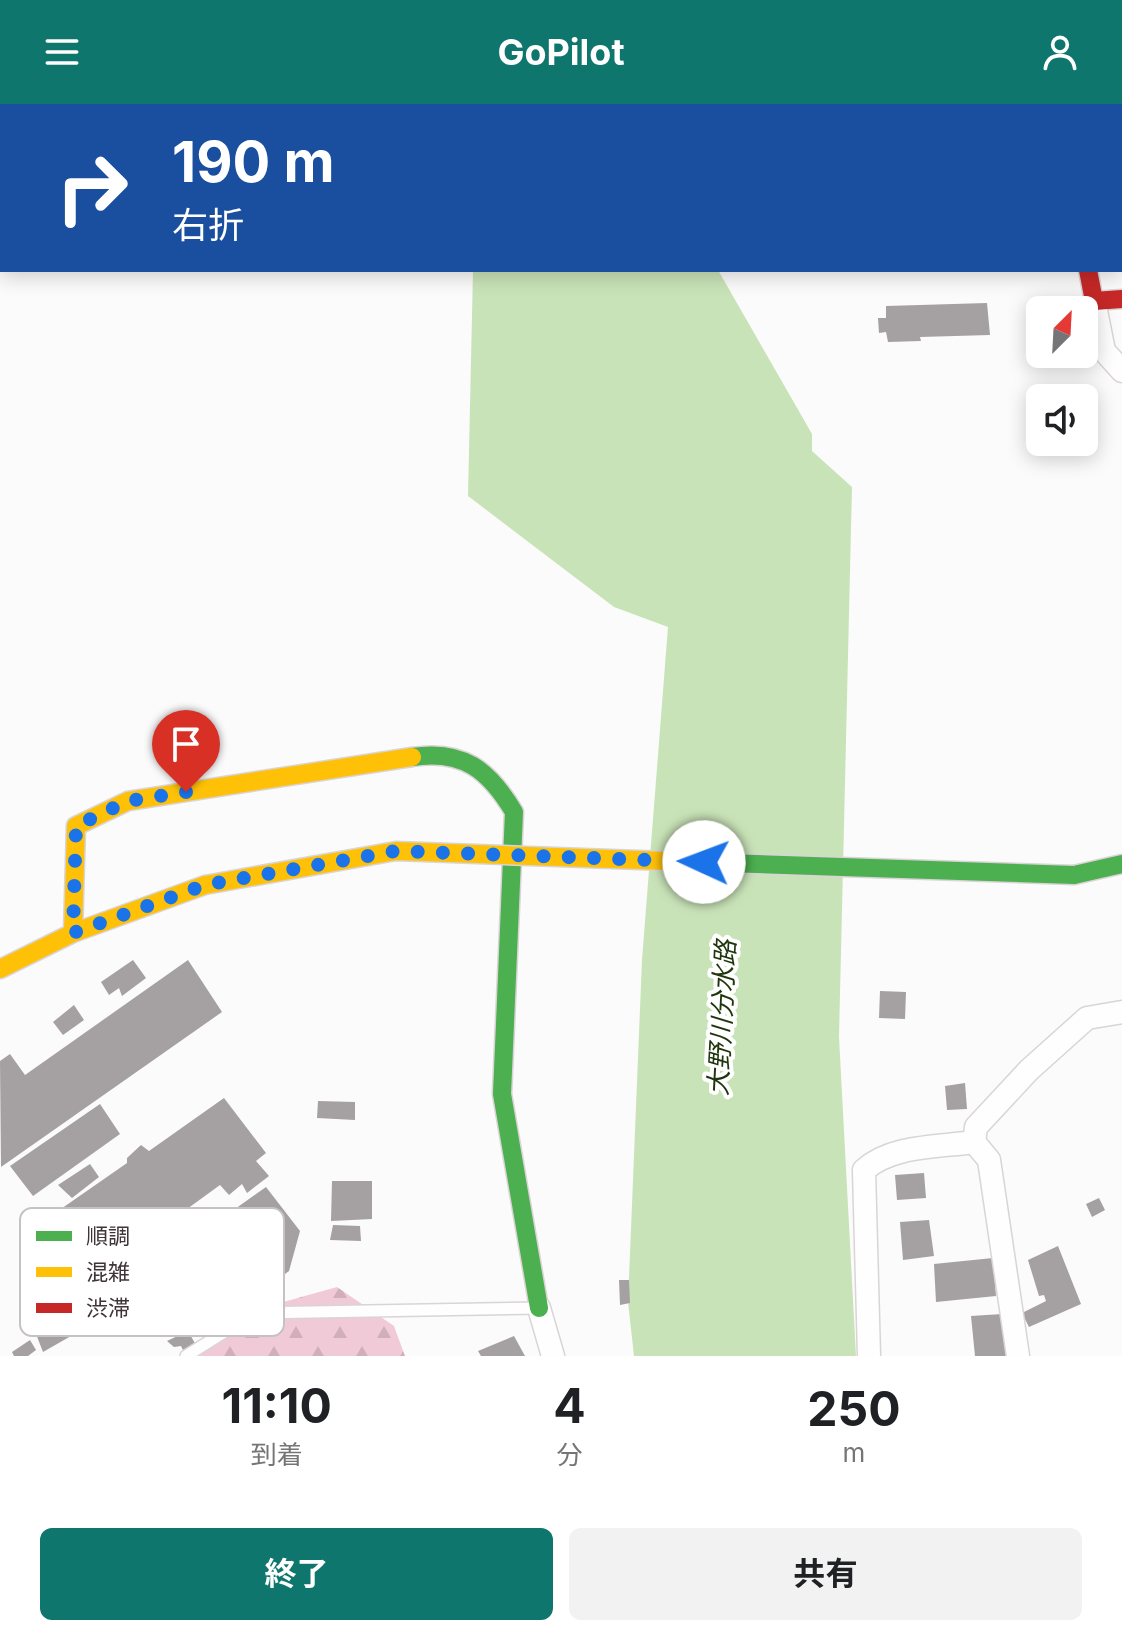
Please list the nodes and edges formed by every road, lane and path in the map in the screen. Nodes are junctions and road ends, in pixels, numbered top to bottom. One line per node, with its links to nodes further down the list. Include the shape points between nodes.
1 (1088, 272): 2 (street)
2 (1093, 296)
3 (1122, 299): 4 (street)
4 (1098, 301)
5 (1098, 321): 6 (street, via 1104,351)
6 (1122, 371)
7 (1122, 864): 8 (street, bridge, via 1074,875 396,851 205,885)
8 (73, 933): 9 (street); 12 (street, via 76,826 128,801 420,756 459,757 495,778 514,812 502,1094)
9 (0, 969)
10 (1122, 1012): 11 (street, via 1087,1018 986,1116 976,1127)
11 (974, 1142): 17 (street, via 901,1152 864,1170); 18 (street, via 989,1160)
12 (539, 1308): 13 (lane); 16 (street)
13 (284, 1312)
14 (218, 1336): 15 (lane)
15 (186, 1356)
16 (553, 1356)
17 (869, 1356)
18 (1018, 1356)

